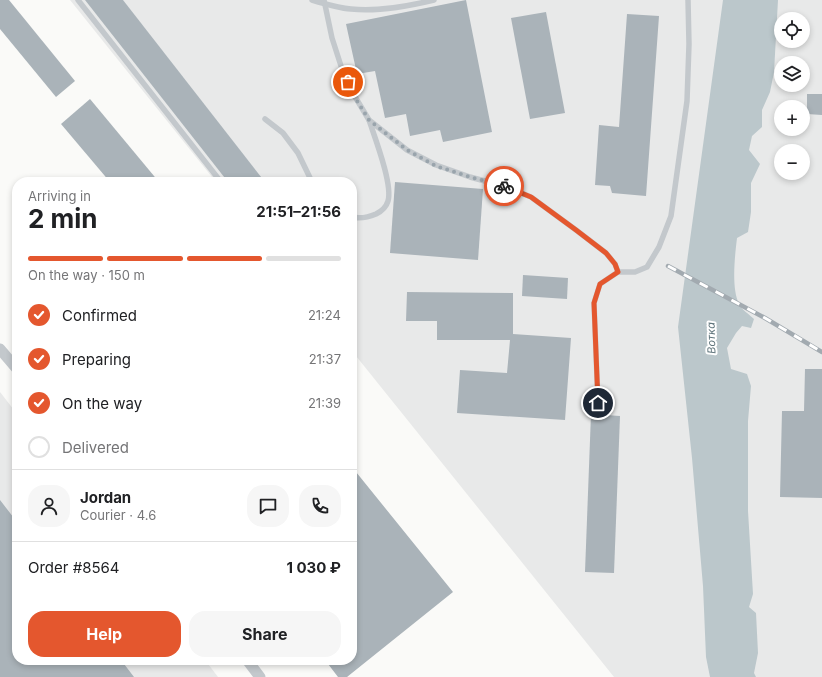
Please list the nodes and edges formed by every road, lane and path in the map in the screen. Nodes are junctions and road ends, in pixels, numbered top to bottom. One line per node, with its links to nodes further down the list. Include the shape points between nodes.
1 (78, 0): 8 (lane)
2 (312, 0): 5 (lane)
3 (434, 0): 5 (lane, via 386,9 352,10)
4 (688, 0): 11 (lane, via 687,100 671,216 659,247 647,268 635,272)
5 (325, 2): 7 (lane, via 332,38 342,69 354,96)
6 (265, 119): 9 (lane, via 283,133 298,152)
7 (369, 120): 10 (lane, via 388,181 389,200 383,210 372,216); 11 (lane, via 407,150 436,166 507,187 531,197 606,253)
8 (217, 177)
9 (310, 177)
10 (357, 218)
11 (618, 272): 14 (lane, via 600,284 594,303)
12 (0, 349): 13 (street)
13 (12, 363)
14 (598, 403)
15 (251, 665): 16 (street)
16 (260, 677)

